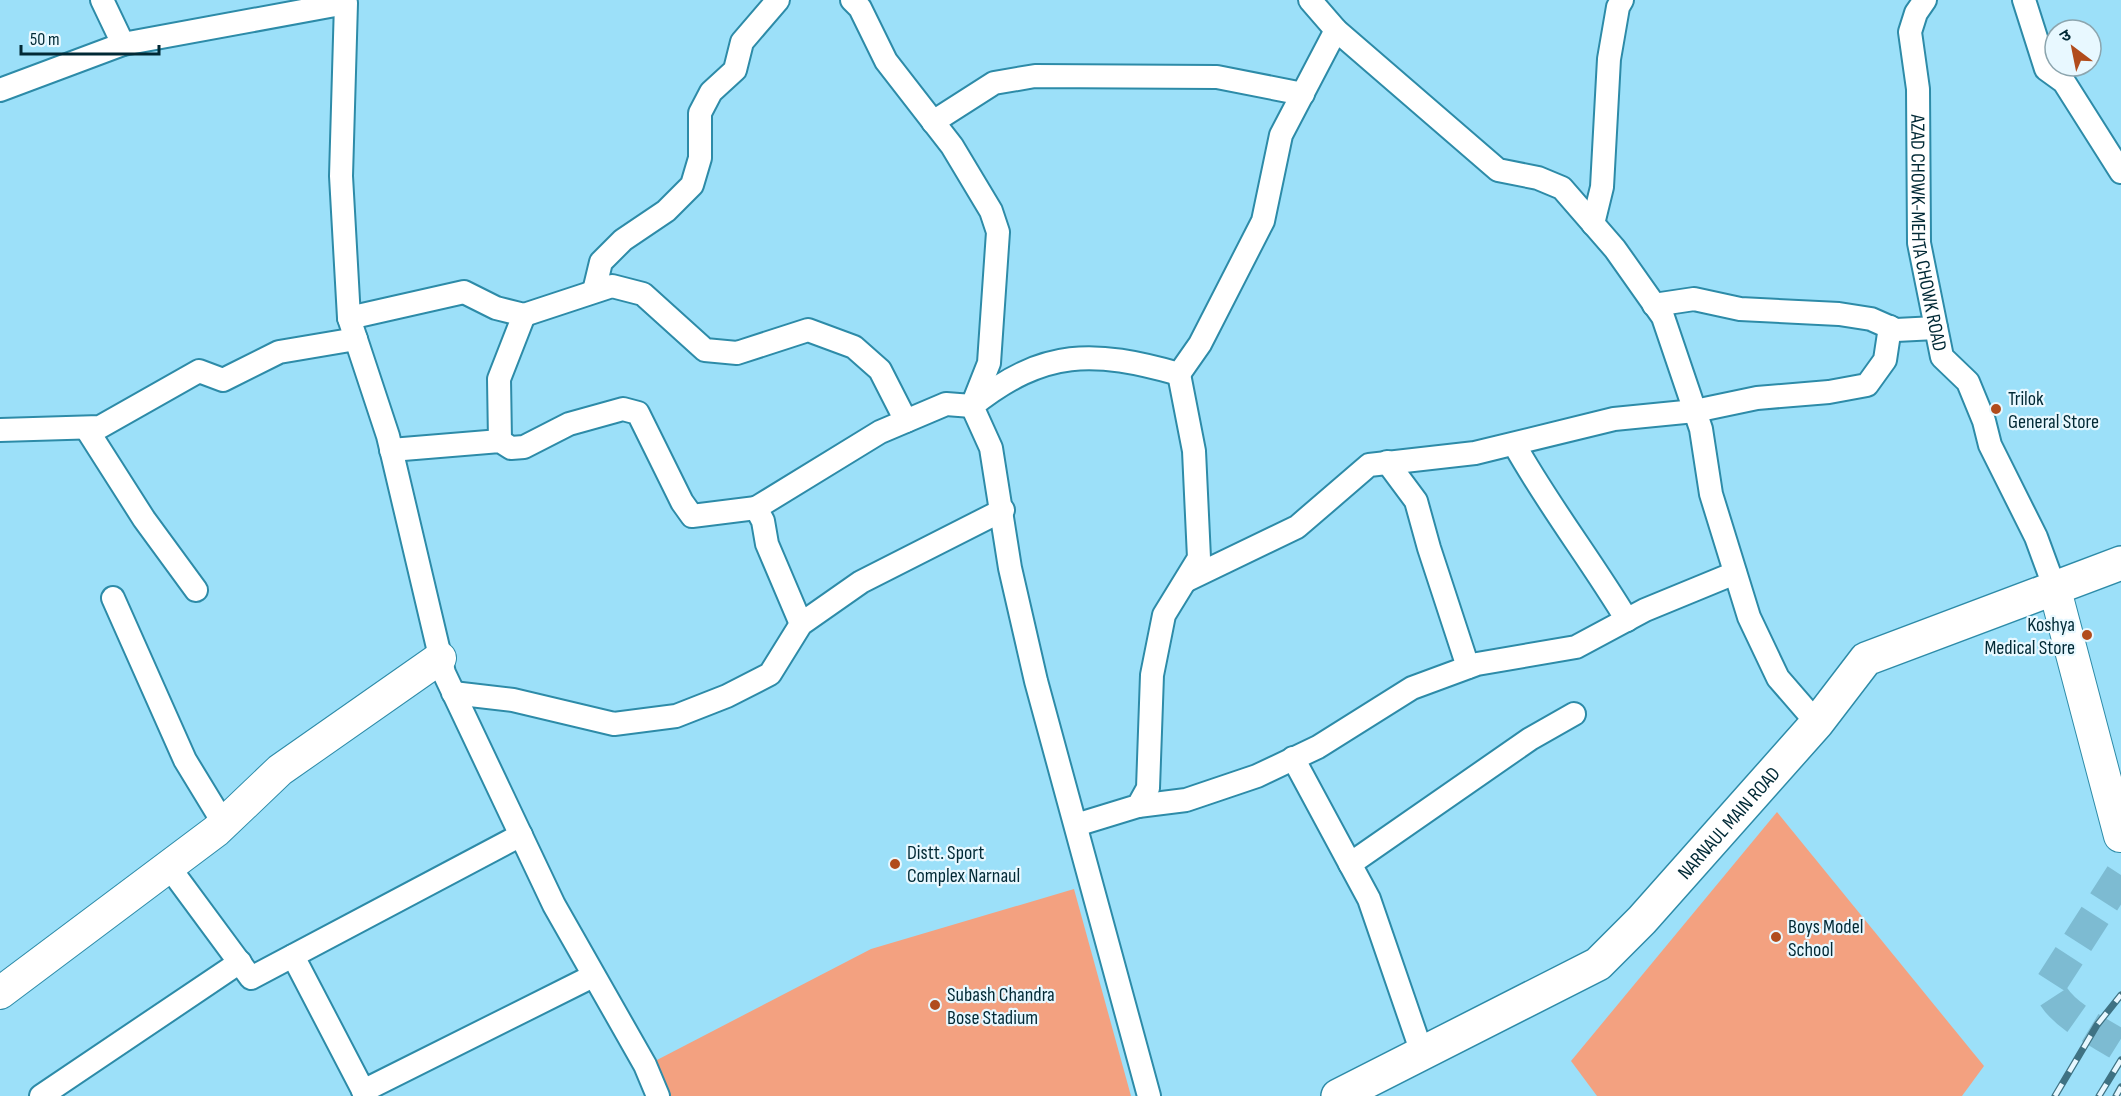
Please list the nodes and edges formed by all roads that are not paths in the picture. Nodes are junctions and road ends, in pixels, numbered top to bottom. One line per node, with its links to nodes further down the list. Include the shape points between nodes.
1 (102, 0): 10 (street)
2 (778, 0): 16 (street, via 742,42 735,70 711,93 700,113 700,158 692,185 666,211 623,240 602,262)
3 (852, 0): 13 (street, via 860,8 886,61)
4 (1310, 0): 9 (street)
5 (1622, 0): 15 (street, via 1609,59 1602,187)
6 (1925, 0): 21 (street, AZAD CHOWK-MEHTA CHOWK ROAD, via 1910,32 1918,88 1919,243)
7 (2024, 0): 14 (street, via 2046,69 2064,82)
8 (350, 1): 10 (street); 20 (street, via 341,176)
9 (1336, 30): 12 (street); 15 (street, via 1498,170 1538,178 1562,188)
10 (123, 44): 11 (street)
11 (0, 90)
12 (1303, 94): 13 (street, via 1217,76 1035,76 994,83); 22 (street, via 1281,135 1263,221 1200,344)
13 (933, 122): 23 (street, via 991,211 998,232 988,363)
14 (2121, 172)
15 (1593, 224): 17 (street)
16 (594, 291): 18 (street); 25 (street, via 612,286 643,294 705,350 737,353 808,330 854,347 880,370)
17 (1654, 305): 19 (street, via 1694,299 1740,309 1839,314 1871,319); 24 (street, via 1663,317)
18 (524, 315): 20 (street, via 496,308 464,292); 28 (street, via 499,379)
19 (1890, 327): 21 (street); 24 (street, via 1885,360 1867,385)
20 (353, 328): 26 (street, via 279,352 222,380 199,371 100,427); 30 (street)
21 (1936, 328): 37 (street, AZAD CHOWK-MEHTA CHOWK ROAD, via 1942,357 1968,382 1990,445 2036,537)
22 (1179, 374): 23 (street, via 1136,362 1083,356 1043,364 1001,384); 36 (street, via 1194,451 1199,558)
23 (972, 406): 25 (street, via 946,404); 33 (street, via 991,448)
24 (1695, 411): 29 (street, via 1614,419); 35 (street, via 1711,494)
25 (906, 421): 32 (street, via 880,432)
26 (86, 428): 27 (street); 38 (street, via 144,519)
27 (0, 430)
28 (500, 441): 30 (street); 32 (street, via 511,448 524,447 569,424 623,409 638,413 692,516)
29 (1514, 444): 31 (street, via 1475,453); 40 (street, via 1540,491)
30 (392, 450): 42 (street)
31 (1387, 462): 36 (street, via 1369,465 1297,526); 43 (street, via 1416,501)
32 (756, 508): 41 (street)
33 (1003, 510): 41 (street, via 861,582); 51 (street, via 1010,568)
34 (2121, 563): 37 (main road, NARNAUL MAIN ROAD)
35 (1736, 573): 40 (street); 46 (street, via 1749,617 1778,678)
36 (1187, 580): 49 (street, via 1164,615 1152,675 1148,788)
37 (2054, 586): 46 (main road, NARNAUL MAIN ROAD, via 1866,659); 48 (street)
38 (196, 590)
39 (113, 598): 50 (street, via 185,760)
40 (1627, 620): 43 (street, via 1576,647)
41 (801, 624): 44 (street, via 770,674 676,716 614,724 513,700)
42 (440, 658): 44 (street); 50 (street, via 280,770)
43 (1468, 667): 47 (street, via 1412,688 1318,747)
44 (453, 693): 52 (street)
45 (1574, 714): 54 (street, via 1530,739)
46 (1817, 723): 60 (main road, NARNAUL MAIN ROAD, via 1598,964)
47 (1293, 758): 49 (street, via 1257,777 1186,800); 54 (street)
48 (2116, 799): 53 (street)
49 (1138, 806): 51 (street)
50 (224, 824): 55 (street)
51 (1076, 825): 64 (street)
52 (521, 835): 56 (street); 58 (street)
53 (2120, 836)
54 (1350, 864): 60 (street, via 1369,899)
55 (169, 867): 57 (street); 59 (street)
56 (293, 956): 57 (street, via 251,978); 61 (street)
57 (240, 962): 62 (street)
58 (593, 976): 61 (street); 63 (street, via 645,1065)
59 (0, 993)
60 (1422, 1053): 65 (main road, NARNAUL MAIN ROAD)
61 (364, 1093)
62 (40, 1096)
63 (658, 1096)
64 (1149, 1096)
65 (1338, 1096)

